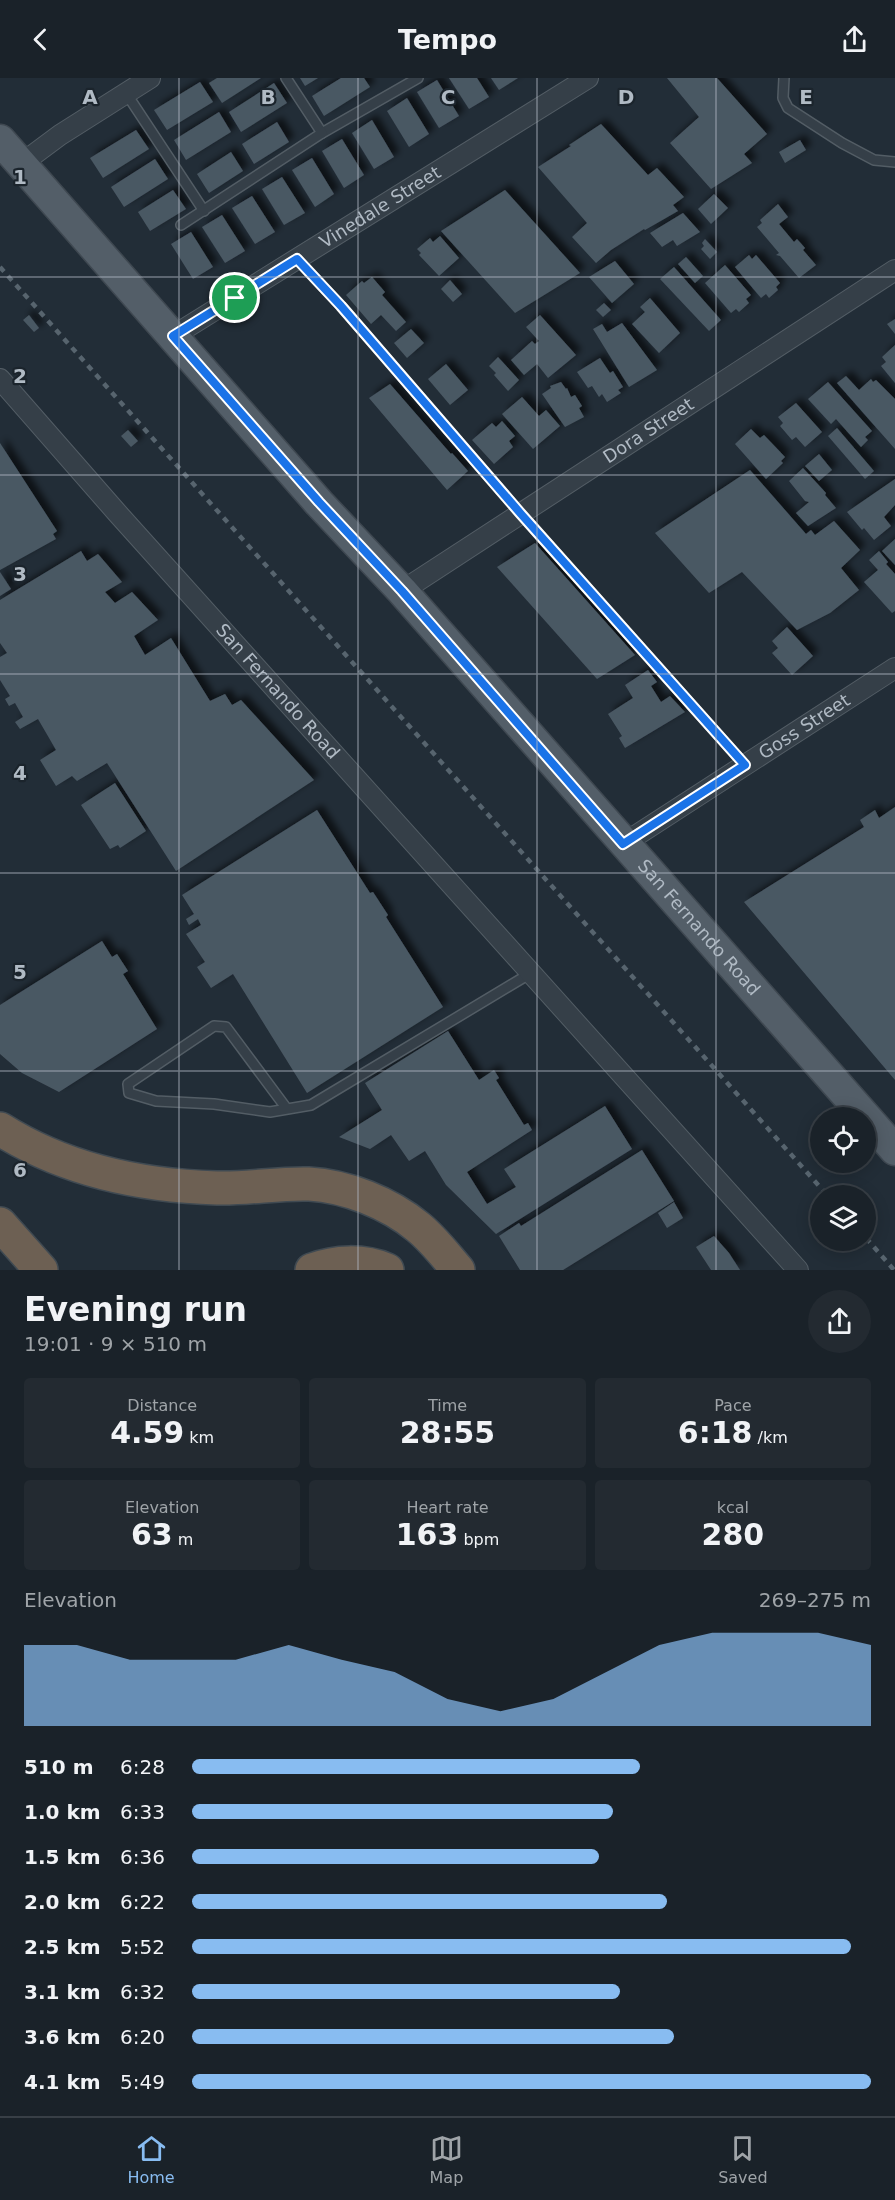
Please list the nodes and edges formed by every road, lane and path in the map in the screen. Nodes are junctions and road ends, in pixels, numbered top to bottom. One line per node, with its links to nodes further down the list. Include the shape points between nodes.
1 (150, 78): 6 (street)
2 (286, 78): 7 (lane)
3 (418, 78): 7 (lane)
4 (588, 78): 13 (street, Vinedale Street)
5 (784, 78): 9 (lane, via 783,98 788,108 874,160)
6 (126, 93): 10 (street); 11 (lane)
7 (322, 133): 11 (lane)
8 (0, 140): 10 (main road, San Fernando Road)
9 (895, 162)
10 (21, 164): 15 (main road, San Fernando Road)
11 (204, 211): 12 (lane)
12 (181, 225)
13 (297, 259): 15 (street, Vinedale Street); 17 (lane)
14 (895, 270): 17 (street, Dora Street)
15 (173, 336): 18 (main road, San Fernando Road)
16 (0, 379): 22 (street, San Fernando Road)
17 (521, 514): 18 (street, Dora Street); 20 (lane)
18 (402, 591): 21 (main road, San Fernando Road)
19 (895, 668): 20 (street, Goss Street)
20 (745, 765): 21 (street, Goss Street)
21 (623, 844): 25 (main road, San Fernando Road)
22 (531, 973): 23 (lane, via 311,1105); 31 (street, San Fernando Road)
23 (287, 1109): 23 (lane, via 270,1112 156,1101 129,1093 128,1084 213,1026 226,1028)
24 (0, 1129): 30 (highway, via 58,1158 135,1180 220,1188 307,1184 335,1187 388,1208 416,1226)
25 (895, 1150)
26 (0, 1224): 27 (highway)
27 (41, 1270)
28 (312, 1270): 29 (highway, via 337,1263 359,1263)
29 (387, 1270)
30 (458, 1270)
31 (798, 1270)

